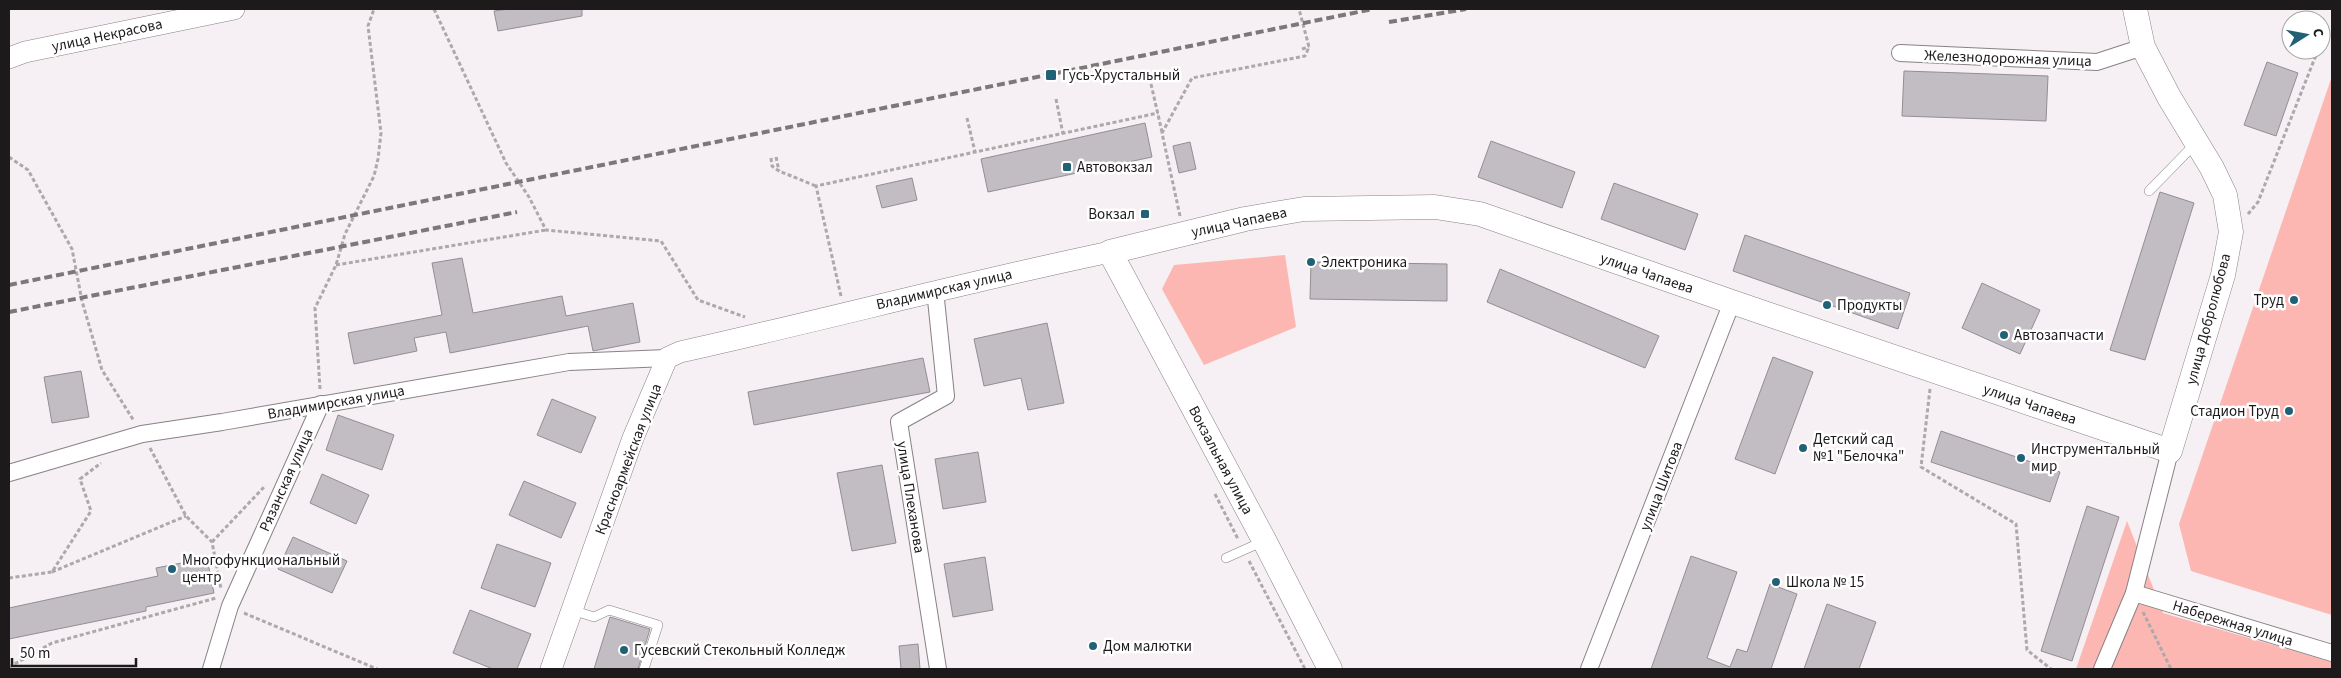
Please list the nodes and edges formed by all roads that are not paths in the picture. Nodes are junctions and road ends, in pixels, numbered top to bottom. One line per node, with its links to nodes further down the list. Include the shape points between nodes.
1 (234, 9): 5 (street, улица Некрасова)
2 (2135, 9): 3 (main road, улица Добролюбова)
3 (2143, 47): 4 (street, Железнодорожная улица, via 2097,62); 6 (main road, улица Добролюбова)
4 (1900, 53)
5 (9, 58)
6 (2195, 144): 7 (lane); 13 (main road, улица Добролюбова, via 2225,195 2230,232 2223,275)
7 (2148, 191)
8 (1110, 252): 9 (street, Владимирская улица); 10 (main road, улица Чапаева, via 1245,219 1304,209 1435,207 1480,214); 15 (main road, Вокзальная улица)
9 (935, 290): 11 (street, Владимирская улица, via 680,352); 23 (street, улица Плеханова, via 946,396 899,422)
10 (1732, 302): 13 (main road, улица Чапаева); 25 (street, улица Шитова)
11 (668, 358): 12 (street, Владимирская улица, via 569,362); 18 (street, Красноармейская улица, via 633,438)
12 (321, 404): 14 (street, Владимирская улица, via 142,434); 20 (street, Рязанская улица, via 230,606)
13 (2170, 451): 17 (street, улица Добролюбова)
14 (9, 473)
15 (1264, 540): 16 (lane); 24 (main road, Вокзальная улица)
16 (1226, 558)
17 (2134, 593): 19 (street, Набережная улица); 26 (street, улица Добролюбова)
18 (572, 610): 21 (street, Красноармейская улица); 22 (lane, via 594,617 609,610 658,625)
19 (2332, 653)
20 (211, 669)
21 (551, 669)
22 (644, 669)
23 (938, 669)
24 (1330, 669)
25 (1589, 669)
26 (2102, 669)

